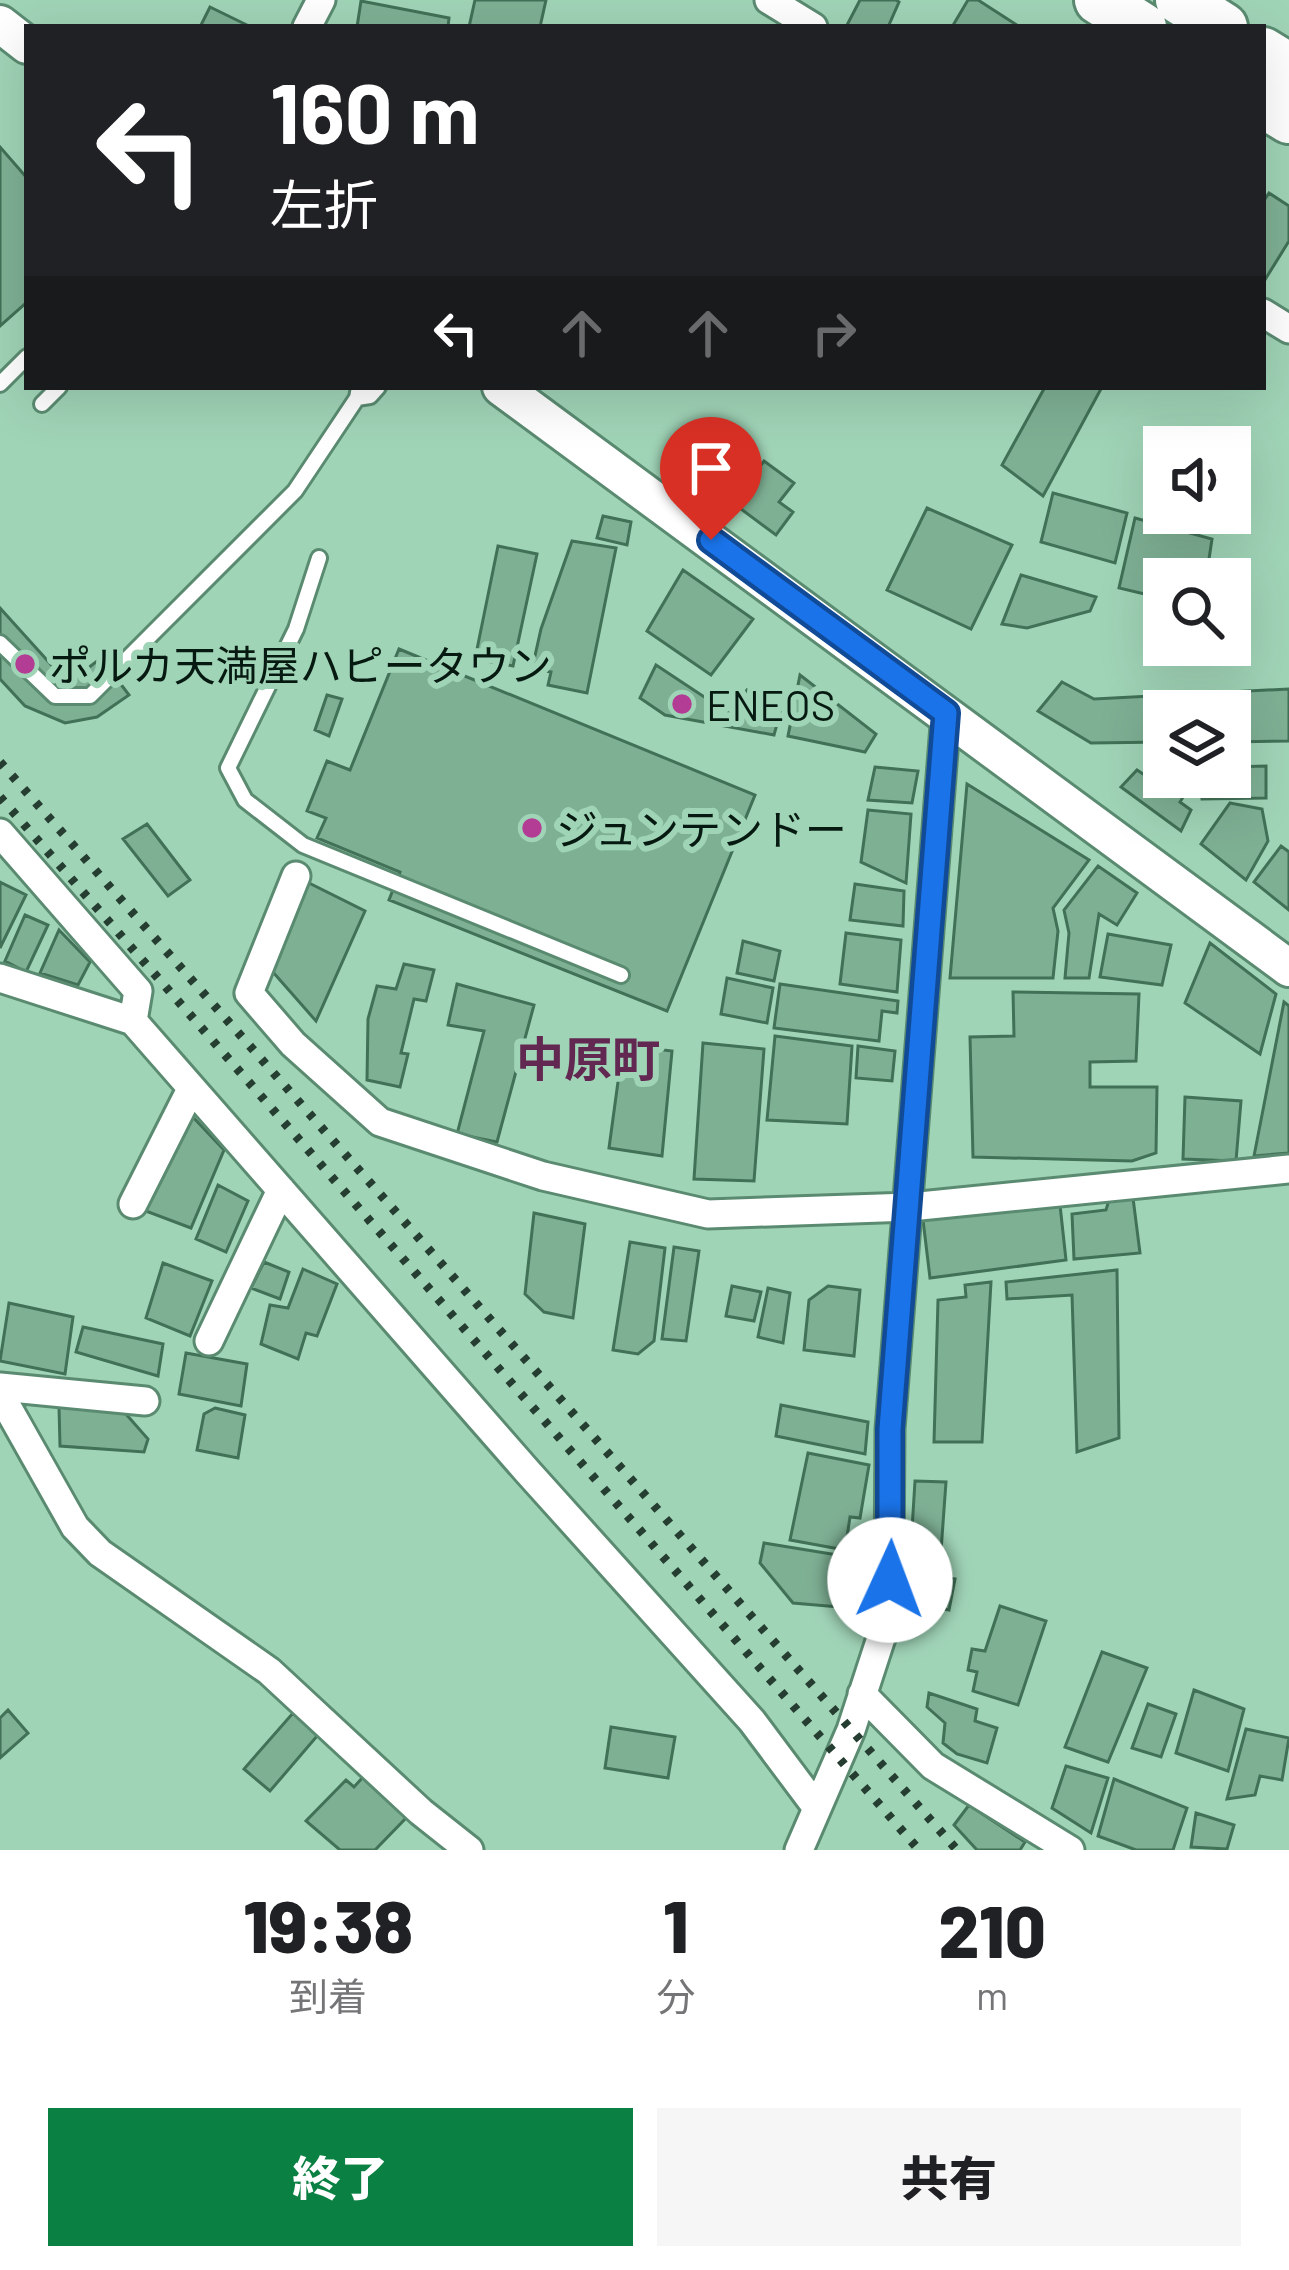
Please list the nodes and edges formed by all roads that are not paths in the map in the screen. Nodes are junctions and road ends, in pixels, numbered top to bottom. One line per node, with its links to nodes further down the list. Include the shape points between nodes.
1 (769, 0): 5 (street)
2 (1099, 0): 6 (highway)
3 (1180, 0): 7 (highway)
4 (0, 24): 8 (street)
5 (808, 24)
6 (1137, 24)
7 (1218, 24)
8 (24, 43)
9 (24, 360): 10 (lane)
10 (0, 384)
11 (56, 390): 14 (lane)
12 (354, 390): 16 (lane, via 295,491 90,696 56,696)
13 (505, 390): 17 (street)
14 (42, 404)
15 (319, 558): 21 (lane, via 296,629 228,768 245,800 303,845)
16 (0, 643)
17 (946, 713): 20 (street); 28 (street)
18 (0, 833): 23 (street, via 139,991)
19 (296, 876): 28 (street, via 249,993 380,1122 543,1176 708,1214)
20 (1289, 968)
21 (622, 975)
22 (2, 985): 23 (street)
23 (133, 1021): 24 (street)
24 (191, 1089): 26 (street); 27 (street)
25 (1289, 1169): 28 (street)
26 (281, 1190): 29 (street); 33 (street, via 752,1721)
27 (133, 1204)
28 (910, 1207): 32 (street, via 890,1429 890,1580)
29 (209, 1341)
30 (0, 1390): 31 (street); 34 (street, via 75,1527 100,1553 269,1671)
31 (145, 1401)
32 (862, 1694): 33 (street); 36 (street, via 933,1766)
33 (817, 1808): 35 (street)
34 (469, 1850)
35 (799, 1850)
36 (1070, 1850)

